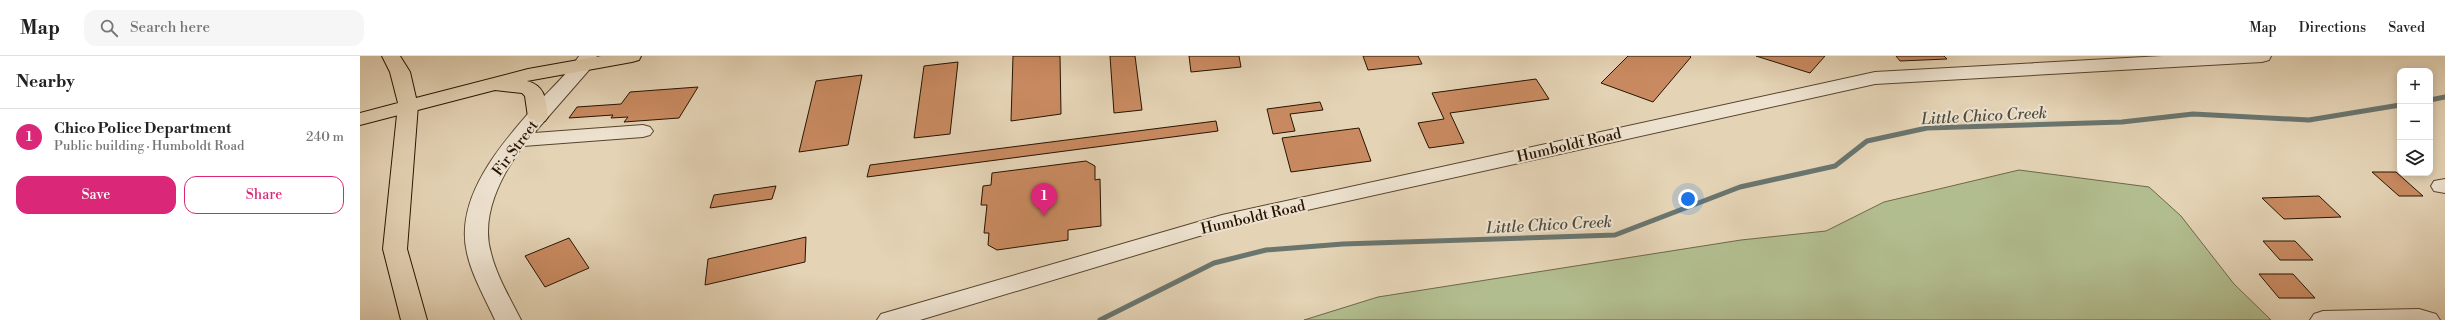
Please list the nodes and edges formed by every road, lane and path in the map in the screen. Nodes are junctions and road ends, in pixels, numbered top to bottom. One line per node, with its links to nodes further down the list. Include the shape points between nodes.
1 (391, 56): 6 (main road, via 400,72)
2 (632, 56): 4 (main road)
3 (2262, 56): 13 (street, Humboldt Road, via 1875,78 1222,222)
4 (585, 61): 5 (main road); 7 (street, Fir Street)
5 (469, 90): 6 (main road); 7 (main road, via 527,87 535,94)
6 (408, 106): 8 (main road); 11 (main road, via 394,249)
7 (538, 117): 10 (street, Fir Street)
8 (360, 119)
9 (643, 130): 10 (street)
10 (518, 140): 12 (street, Fir Street, via 494,172 481,199 477,220 477,244)
11 (414, 320)
12 (508, 320)
13 (890, 320)
14 (2323, 320): 15 (street)
15 (2427, 320)

